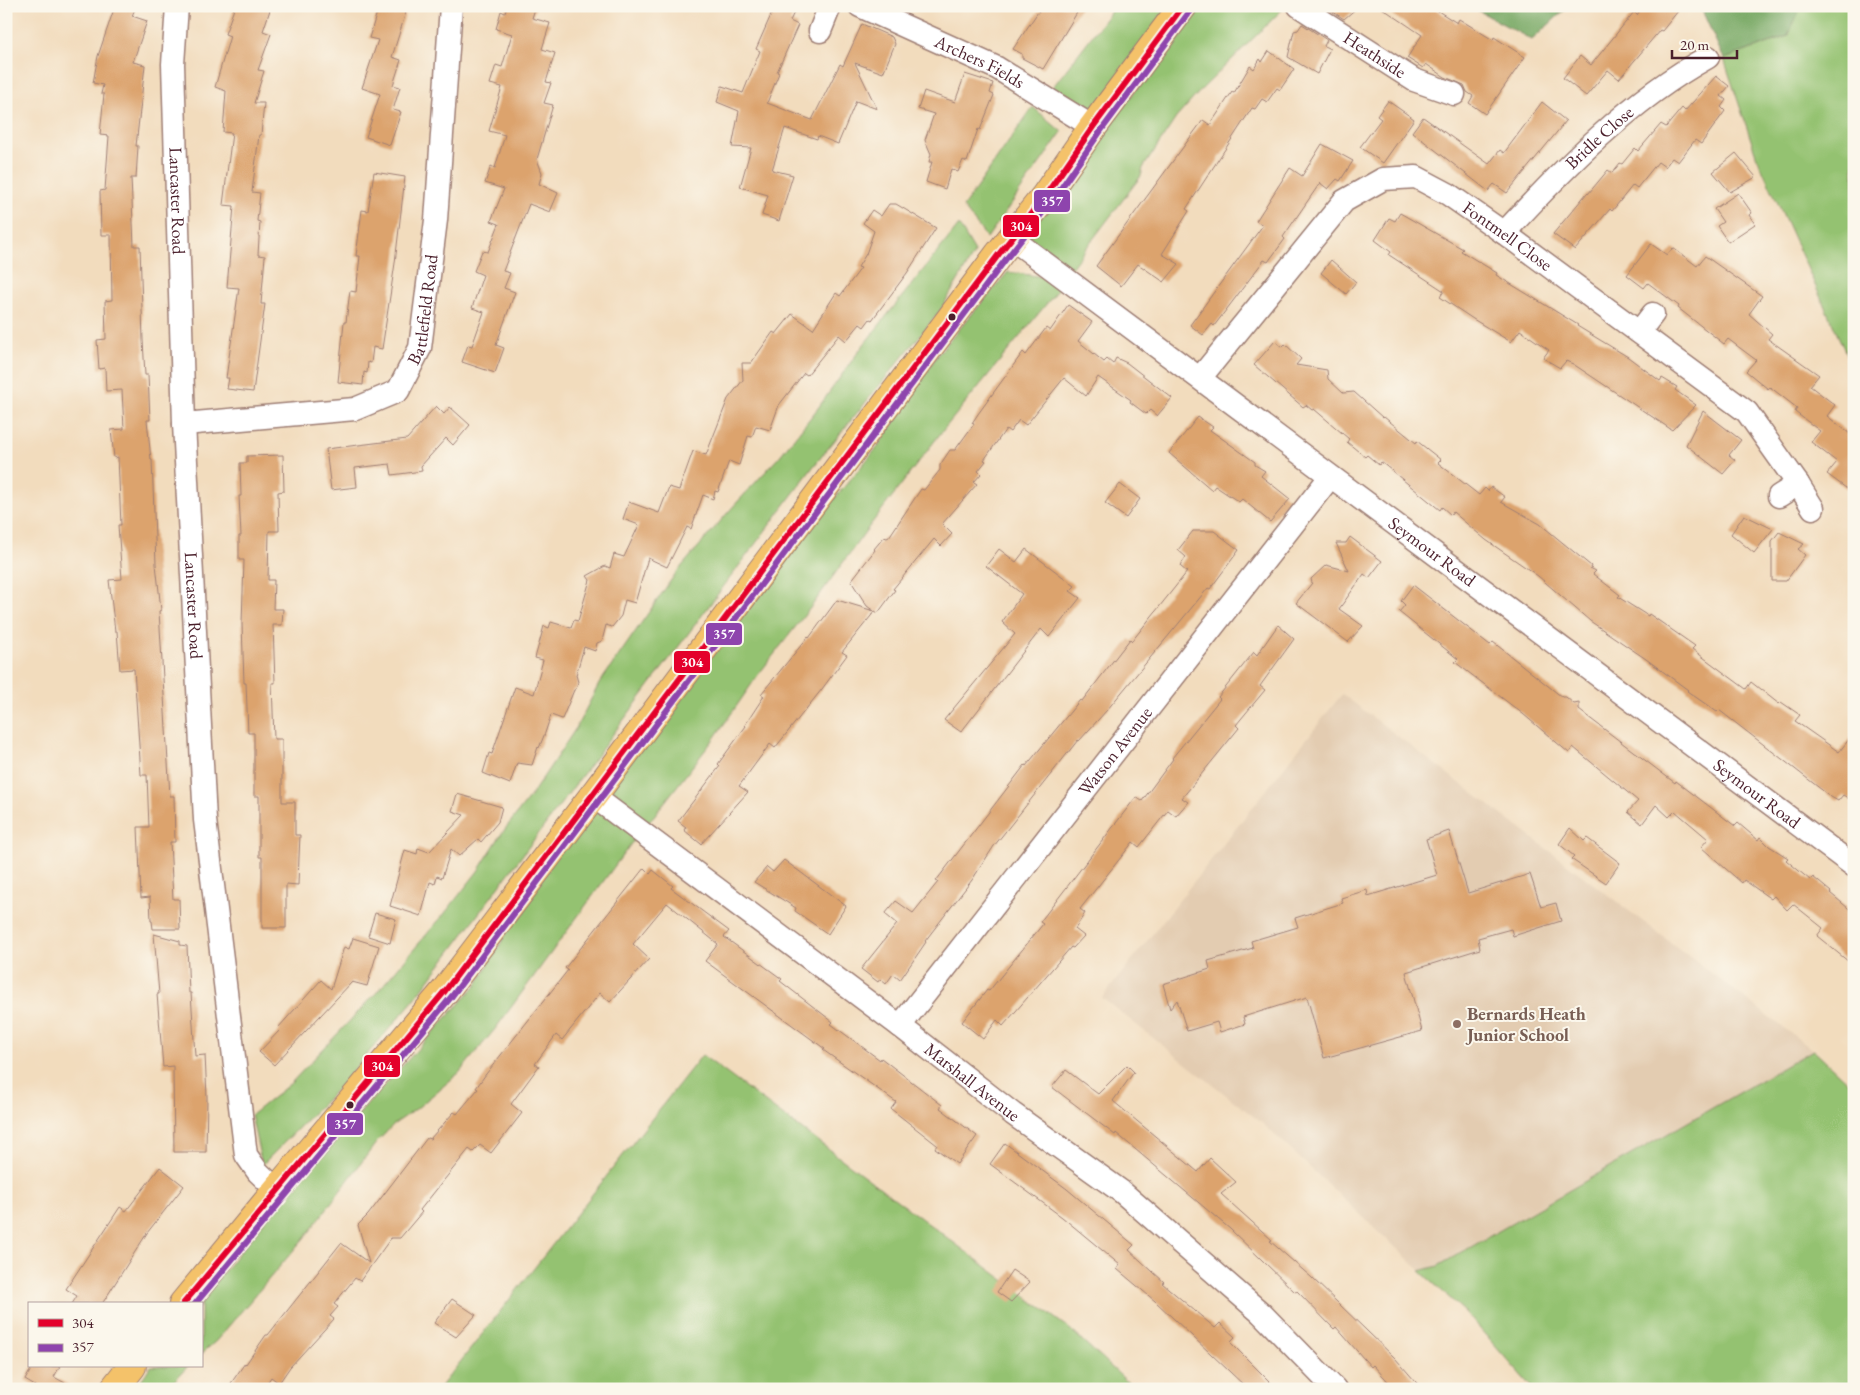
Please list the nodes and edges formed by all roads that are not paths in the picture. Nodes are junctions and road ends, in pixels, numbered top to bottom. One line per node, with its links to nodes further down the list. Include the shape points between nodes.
1 (177, 6): 16 (street, Lancaster Road, via 173,64)
2 (451, 6): 16 (street, Battlefield Road, via 436,220 420,348 398,391 355,409)
3 (830, 6): 7 (street)
4 (860, 6): 10 (street, Archers Fields, via 997,68)
5 (1183, 6): 10 (main road)
6 (1299, 6): 9 (street, Heathside, via 1414,80)
7 (820, 31)
8 (1708, 57): 11 (street, Bridle Close, via 1681,72 1619,120 1549,184)
9 (1454, 94)
10 (1093, 127): 12 (main road)
11 (1504, 233): 14 (street, Fontmell Close); 15 (street, Fontmell Close, via 1448,194 1416,178 1383,180 1344,201)
12 (1011, 238): 15 (street, Seymour Road); 21 (main road)
13 (1653, 314): 14 (street)
14 (1639, 332): 18 (street, Fontmell Close, via 1746,412)
15 (1200, 378): 17 (street, Seymour Road)
16 (184, 424): 24 (street, Lancaster Road, via 206,830 246,1155)
17 (1330, 477): 22 (street, Seymour Road); 23 (street, Watson Avenue)
18 (1798, 484): 19 (street); 20 (street, Fontmell Close)
19 (1779, 496)
20 (1813, 508)
21 (593, 796): 23 (street, Marshall Avenue); 24 (main road, via 445,991)
22 (1854, 866)
23 (900, 1026): 28 (street, Marshall Avenue, via 1013,1114 1122,1192 1261,1313)
24 (276, 1190): 25 (main road)
25 (185, 1302)
26 (130, 1368): 27 (main road)
27 (114, 1389)
28 (1335, 1389)

